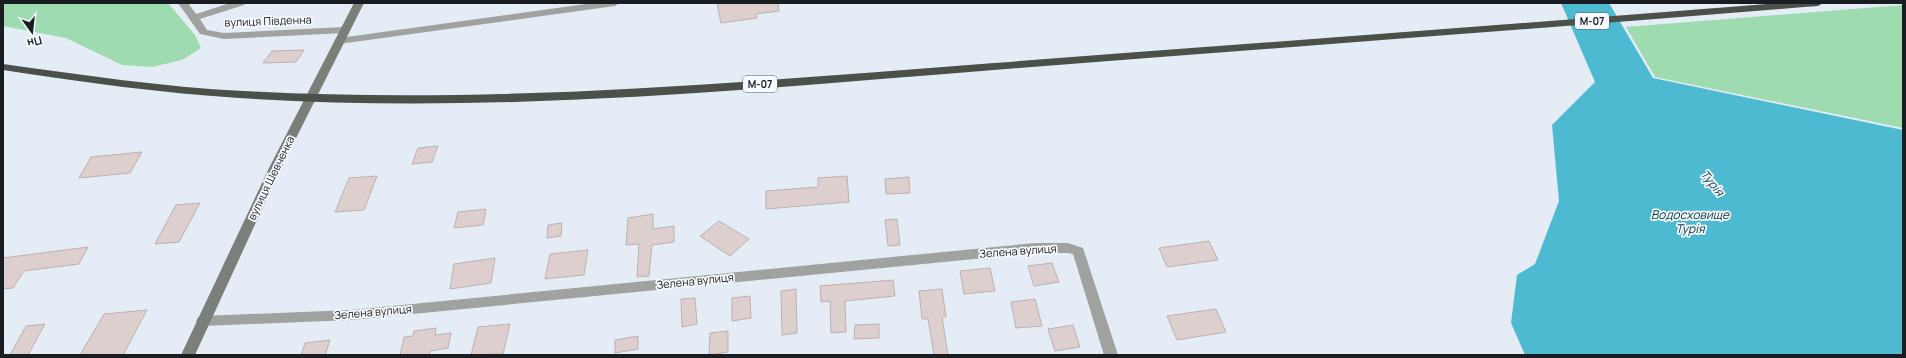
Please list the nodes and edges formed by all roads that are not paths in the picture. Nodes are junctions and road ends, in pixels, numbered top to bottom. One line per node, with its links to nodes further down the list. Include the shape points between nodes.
1 (184, 3): 6 (street, вулиця Південна)
2 (240, 3): 6 (street)
3 (359, 3): 7 (street, вулиця Шевченка)
4 (615, 3): 8 (street)
5 (1818, 3): 10 (highway, М-07, via 814,81 564,96 433,100)
6 (194, 18): 7 (street, вулиця Південна, via 204,32 224,36)
7 (344, 30): 8 (street, вулиця Шевченка)
8 (339, 42): 10 (street, вулиця Шевченка)
9 (3, 67): 10 (highway, М-07, via 194,91)
10 (312, 97): 11 (street, вулиця Шевченка, via 275,168)
11 (203, 321): 12 (street, вулиця Шевченка); 13 (street, Зелена вулиця, via 351,315 1027,248 1068,248 1078,251)
12 (188, 355)
13 (1111, 355)

